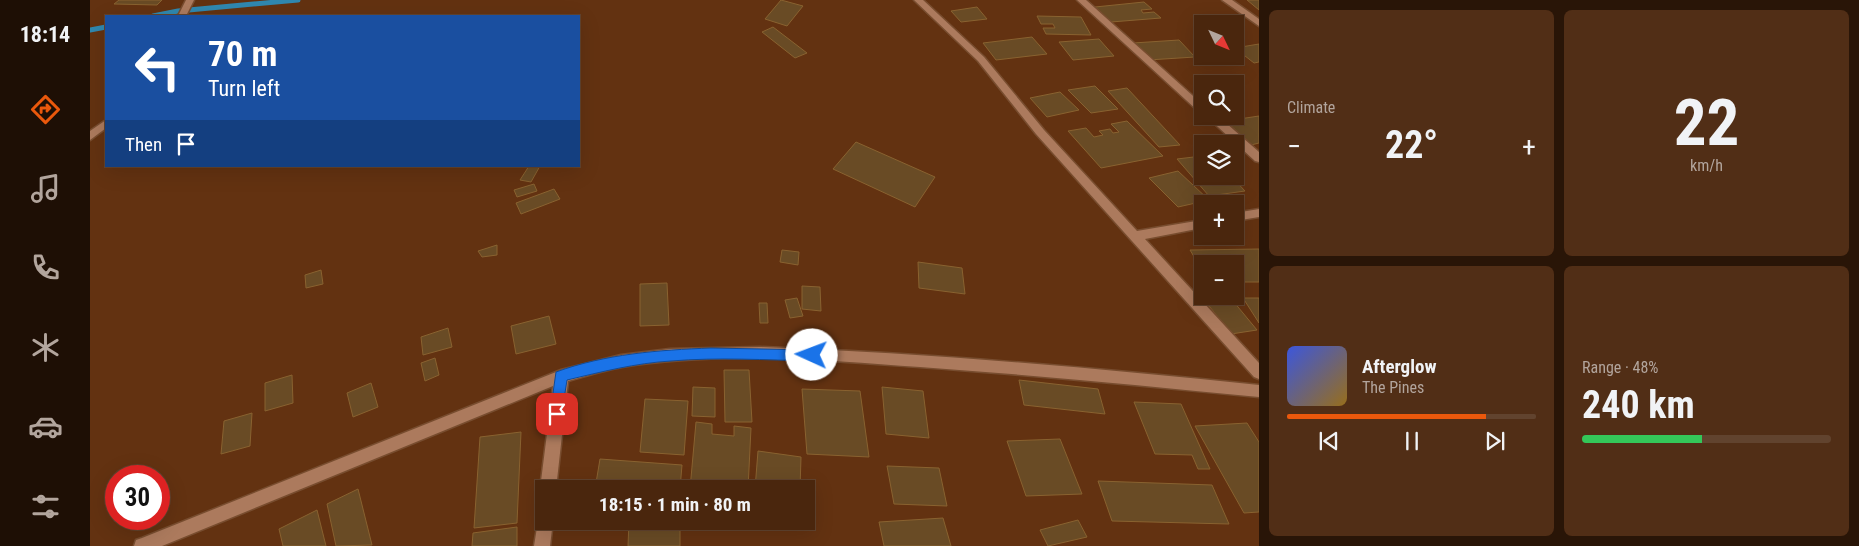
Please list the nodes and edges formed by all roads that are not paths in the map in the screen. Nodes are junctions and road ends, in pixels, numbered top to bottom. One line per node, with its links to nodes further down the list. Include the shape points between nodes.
1 (190, 0): 5 (street)
2 (918, 0): 15 (street, via 981,59 1040,132)
3 (1081, 0): 7 (street)
4 (1226, 0): 6 (street)
5 (182, 15)
6 (1259, 23)
7 (1194, 102)
8 (105, 124): 10 (street)
9 (1221, 125): 11 (street)
10 (90, 136)
11 (1259, 158)
12 (1259, 213): 13 (street)
13 (1244, 216)
14 (1194, 225): 15 (street)
15 (1136, 236): 16 (street)
16 (1259, 373)
17 (561, 376): 18 (street, via 620,361 670,355 760,353 1037,369); 19 (street); 21 (street)
18 (1259, 391)
19 (549, 480)
20 (544, 530): 22 (street)
21 (142, 546)
22 (542, 546)

